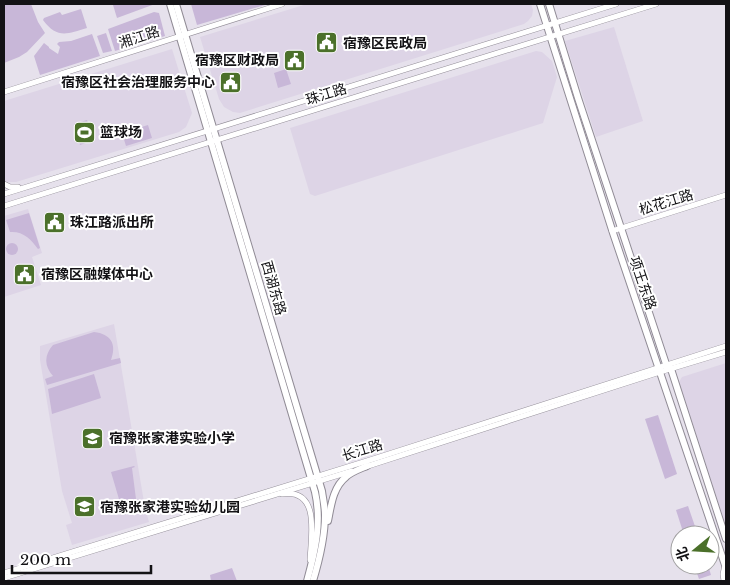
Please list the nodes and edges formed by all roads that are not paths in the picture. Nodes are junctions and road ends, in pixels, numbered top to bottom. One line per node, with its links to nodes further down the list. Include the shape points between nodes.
1 (170, 4): 11 (main road, 西湖东路)
2 (176, 4): 11 (main road, 西湖东路)
3 (282, 4): 11 (street, 湘江路)
4 (540, 4): 9 (main road, 项王东路)
5 (549, 4): 8 (main road, 项王东路)
6 (616, 4): 8 (street, 珠江路)
7 (656, 4): 10 (street, 珠江路)
8 (555, 22): 9 (street, 珠江路); 10 (main road, 项王东路)
9 (547, 25): 12 (main road, 项王东路); 14 (street, 珠江路)
10 (559, 34): 12 (street, 珠江路); 21 (main road, 项王东路)
11 (182, 35): 13 (street, 湘江路); 14 (main road, 西湖东路)
12 (550, 36): 15 (street, 珠江路); 22 (main road, 项王东路)
13 (4, 92)
14 (211, 130): 15 (main road, 西湖东路); 17 (street, 珠江路)
15 (214, 140): 20 (street, 珠江路); 27 (main road, 西湖东路)
16 (4, 184): 17 (street, via 14,188)
17 (28, 186): 18 (street, 珠江路)
18 (4, 194)
19 (726, 196): 21 (street, 松花江路)
20 (4, 206)
21 (621, 229): 22 (street, 松花江路); 25 (main road, 项王东路)
22 (612, 232): 25 (main road, 项王东路)
23 (726, 346): 25 (street, 长江路)
24 (726, 352): 25 (street, 长江路)
25 (664, 368): 26 (street, 长江路); 27 (street, 长江路); 29 (main road, 项王东路); 31 (main road, 项王东路)
26 (367, 466): 27 (street, 长江路); 30 (main road, via 346,476 338,486)
27 (315, 479): 28 (street, 长江路); 30 (main road, 西湖东路, via 325,514); 32 (street, 长江路); 33 (main road, 西湖东路, via 319,519)
28 (262, 498): 33 (street, via 292,493 306,502 312,518); 34 (street, 长江路)
29 (726, 539)
30 (318, 563): 36 (main road, 西湖东路)
31 (725, 566): 37 (street)
32 (4, 573)
33 (309, 574): 35 (main road, 西湖东路)
34 (4, 578)
35 (307, 581)
36 (313, 581)
37 (724, 581)

